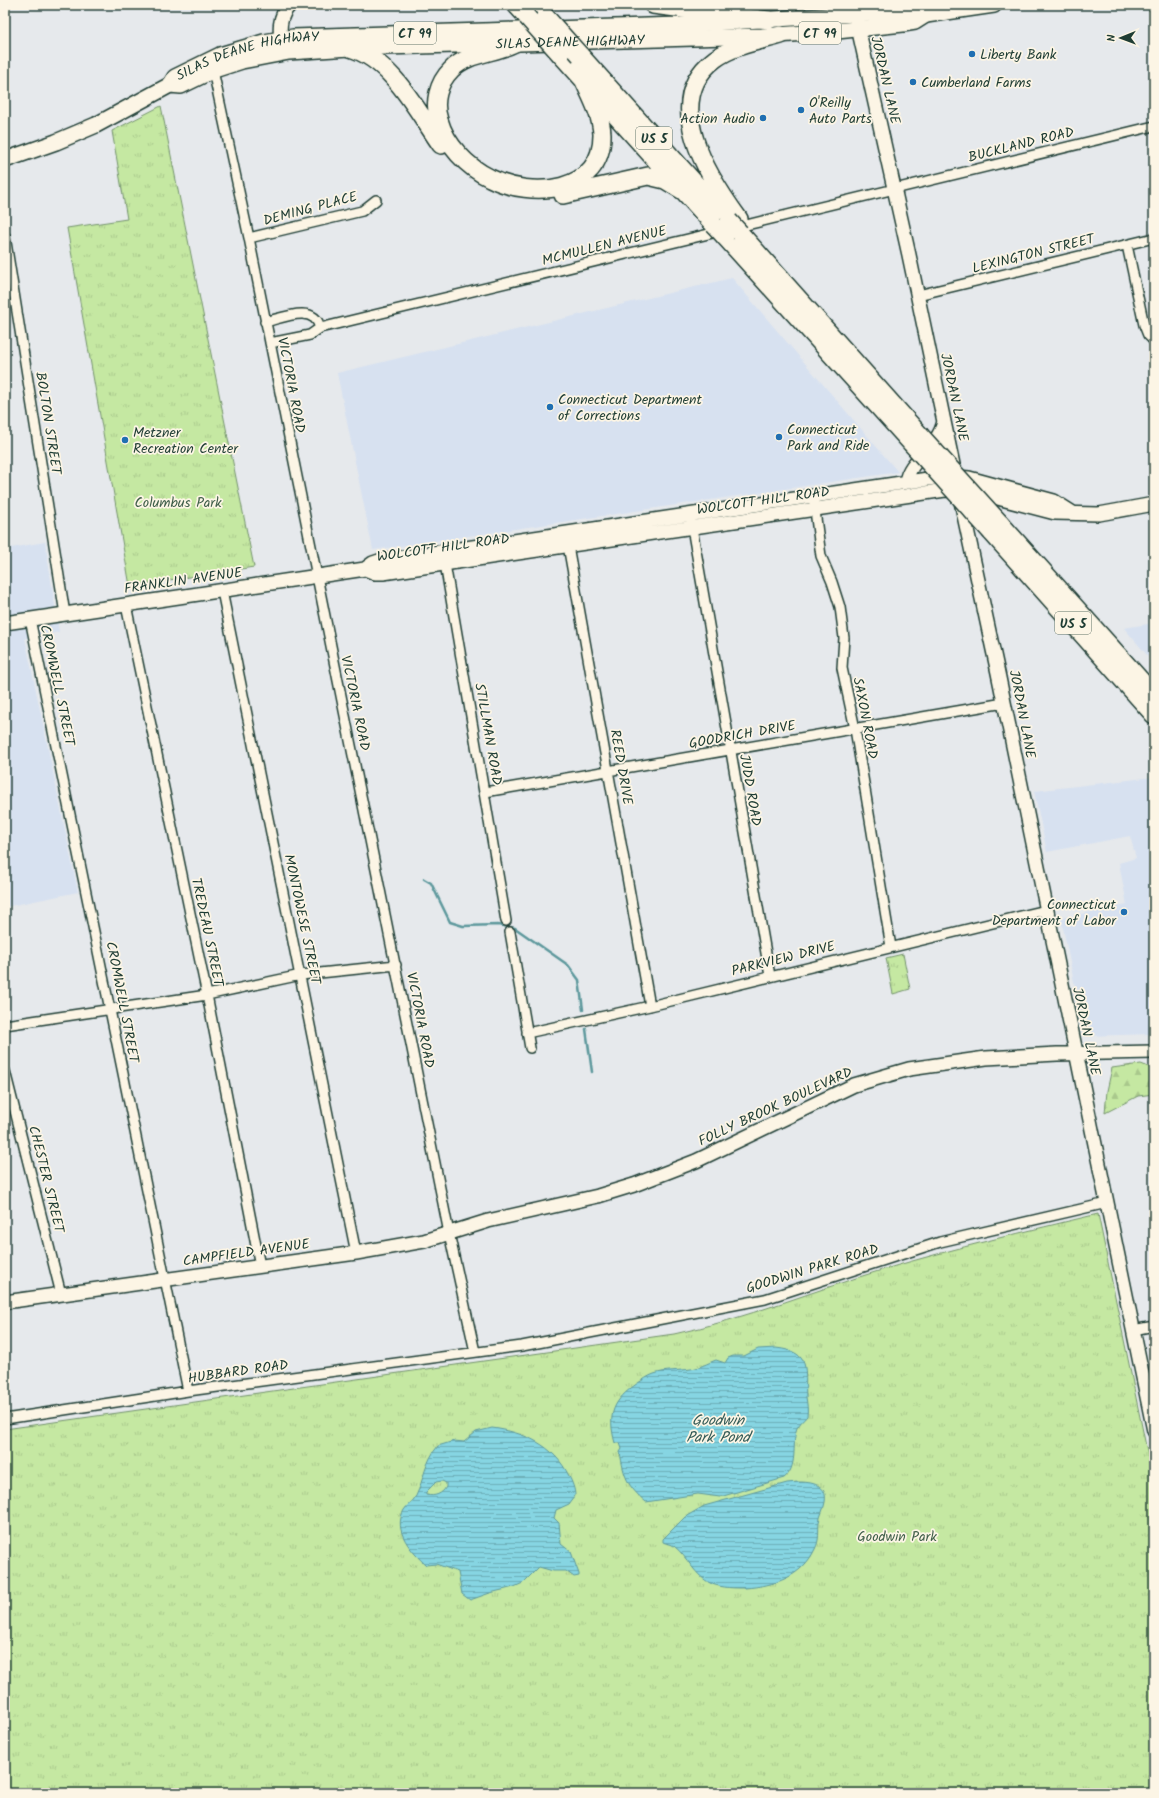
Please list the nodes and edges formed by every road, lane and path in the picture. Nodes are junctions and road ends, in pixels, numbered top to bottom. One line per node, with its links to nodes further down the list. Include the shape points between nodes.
1 (290, 5): 12 (main road, via 281,18)
2 (653, 5): 7 (highway)
3 (994, 5): 6 (main road, SILAS DEANE HIGHWAY / CT 99)
4 (854, 10): 6 (main road, SILAS DEANE HIGHWAY / CT 99, via 903,11); 7 (main road, SILAS DEANE HIGHWAY / CT 99); 8 (main road, JORDAN LANE)
5 (531, 11): 14 (highway, US 5, bridge, via 561,55); 20 (highway, US 5, bridge, via 580,55)
6 (926, 15): 8 (main road, SILAS DEANE HIGHWAY / CT 99, via 915,22)
7 (769, 20): 10 (main road, SILAS DEANE HIGHWAY / CT 99)
8 (858, 29): 9 (main road, SILAS DEANE HIGHWAY / CT 99); 17 (main road, JORDAN LANE)
9 (781, 35): 11 (main road, SILAS DEANE HIGHWAY / CT 99); 20 (highway, via 739,47 716,59 700,76 691,97 690,120 697,146)
10 (341, 44): 11 (main road, SILAS DEANE HIGHWAY / CT 99); 12 (main road, SILAS DEANE HIGHWAY / CT 99); 18 (highway, via 370,56 385,68 451,158 471,176 491,188 517,196 545,198 648,176 665,180)
11 (515, 44): 14 (highway, via 474,56 457,65 445,78 438,96 438,117 448,139 466,162 490,178 520,187 550,189 573,183 590,170 600,150 602,133 596,108)
12 (281, 46): 13 (main road, SILAS DEANE HIGHWAY, via 249,59)
13 (212, 64): 16 (main road, SILAS DEANE HIGHWAY, via 181,86 170,85 96,125); 22 (street, VICTORIA ROAD)
14 (583, 80): 18 (highway, US 5)
15 (1154, 126): 17 (street, BUCKLAND ROAD)
16 (5, 160)
17 (895, 189): 25 (main road, JORDAN LANE); 27 (street, MCMULLEN AVENUE)
18 (683, 190): 20 (highway, US 5)
19 (376, 200): 22 (street, DEMING PLACE, via 362,211)
20 (733, 228): 31 (highway, US 5); 31 (highway, US 5, via 782,280)
21 (5, 236): 48 (street, BOLTON STREET)
22 (249, 238): 26 (street, VICTORIA ROAD)
23 (1154, 238): 24 (street, LEXINGTON STREET)
24 (1126, 245): 25 (street, LEXINGTON STREET); 28 (street, via 1144,325)
25 (918, 295): 30 (main road, JORDAN LANE)
26 (265, 322): 27 (street, via 299,314 312,315 318,320); 29 (street, VICTORIA ROAD)
27 (320, 328): 29 (street, MCMULLEN AVENUE, via 310,335)
28 (1154, 341)
29 (270, 343): 45 (street, VICTORIA ROAD)
30 (944, 420): 32 (main road, JORDAN LANE); 33 (main road, via 938,438 908,471)
31 (915, 439): 40 (highway, US 5, bridge)
32 (956, 476): 33 (main road, WOLCOTT HILL ROAD); 34 (main road, JORDAN LANE); 37 (main road, WOLCOTT HILL ROAD, via 969,478)
33 (906, 482): 35 (main road, WOLCOTT HILL ROAD)
34 (958, 489): 35 (main road, WOLCOTT HILL ROAD); 36 (main road, WOLCOTT HILL ROAD, via 971,490); 42 (main road, JORDAN LANE)
35 (814, 502): 39 (main road, WOLCOTT HILL ROAD); 54 (street, SAXON ROAD, via 821,556 840,608 844,638 842,668)
36 (1012, 502): 37 (main road, WOLCOTT HILL ROAD); 42 (main road, via 997,504 985,512 976,523)
37 (1040, 503): 38 (main road, WOLCOTT HILL ROAD, via 1055,513 1099,514)
38 (1154, 504)
39 (691, 521): 41 (main road, WOLCOTT HILL ROAD); 55 (street, JUDD ROAD)
40 (996, 528): 51 (highway, US 5); 53 (highway, US 5)
41 (567, 539): 43 (main road, WOLCOTT HILL ROAD); 56 (street, REED DRIVE)
42 (969, 541): 52 (main road, JORDAN LANE)
43 (444, 557): 44 (main road, WOLCOTT HILL ROAD, via 376,561); 57 (street, STILLMAN ROAD)
44 (365, 569): 45 (main road, FRANKLIN AVENUE)
45 (316, 577): 46 (main road, FRANKLIN AVENUE); 62 (street, VICTORIA ROAD)
46 (222, 591): 47 (main road, FRANKLIN AVENUE); 63 (street, MONTOWESE STREET)
47 (126, 605): 48 (main road, FRANKLIN AVENUE); 65 (street, TREDEAU STREET)
48 (65, 614): 49 (main road, FRANKLIN AVENUE)
49 (30, 619): 50 (main road, FRANKLIN AVENUE); 67 (street, CROMWELL STREET)
50 (5, 623)
51 (1154, 695)
52 (1004, 703): 54 (street, GOODRICH DRIVE); 58 (main road, JORDAN LANE)
53 (1154, 715)
54 (855, 729): 55 (street, GOODRICH DRIVE); 61 (street, SAXON ROAD)
55 (730, 751): 56 (street, GOODRICH DRIVE); 64 (street, JUDD ROAD)
56 (609, 771): 57 (street, GOODRICH DRIVE); 66 (street, REED DRIVE)
57 (485, 792): 59 (street, STILLMAN ROAD)
58 (1046, 910): 61 (street, PARKVIEW DRIVE); 72 (main road, JORDAN LANE)
59 (506, 921)
60 (510, 932): 69 (street)
61 (891, 947): 64 (street, PARKVIEW DRIVE)
62 (396, 965): 63 (street); 76 (street, VICTORIA ROAD)
63 (301, 975): 65 (street); 77 (street, MONTOWESE STREET)
64 (770, 976): 66 (street, PARKVIEW DRIVE)
65 (207, 995): 67 (street); 78 (street, TREDEAU STREET)
66 (650, 1006): 69 (street, PARKVIEW DRIVE)
67 (110, 1008): 68 (street); 79 (street, CROMWELL STREET)
68 (5, 1025)
69 (527, 1033): 70 (street)
70 (530, 1048)
71 (1154, 1052): 72 (main road, FOLLY BROOK BOULEVARD)
72 (1076, 1054): 74 (main road, JORDAN LANE); 75 (main road, FOLLY BROOK BOULEVARD, via 986,1058 909,1069 854,1085 696,1161 654,1178 598,1196)
73 (5, 1071): 80 (street, CHESTER STREET)
74 (1107, 1203): 83 (main road, JORDAN LANE); 84 (street, GOODWIN PARK ROAD, via 940,1242 765,1299 522,1346)
75 (488, 1221): 76 (main road, CAMPFIELD AVENUE)
76 (449, 1233): 77 (main road, CAMPFIELD AVENUE, via 424,1241); 84 (street, VICTORIA ROAD)
77 (356, 1253): 78 (main road, CAMPFIELD AVENUE)
78 (260, 1266): 79 (main road, CAMPFIELD AVENUE)
79 (165, 1279): 80 (main road, CAMPFIELD AVENUE); 85 (street, CROMWELL STREET)
80 (61, 1294): 81 (main road, CAMPFIELD AVENUE)
81 (5, 1302)
82 (1154, 1326): 83 (street)
83 (1133, 1330): 86 (main road, JORDAN LANE)
84 (475, 1352): 85 (street, HUBBARD ROAD)
85 (188, 1392): 87 (street, HUBBARD ROAD)
86 (1152, 1411): 88 (main road, JORDAN LANE)
87 (5, 1419)
88 (1154, 1431)

